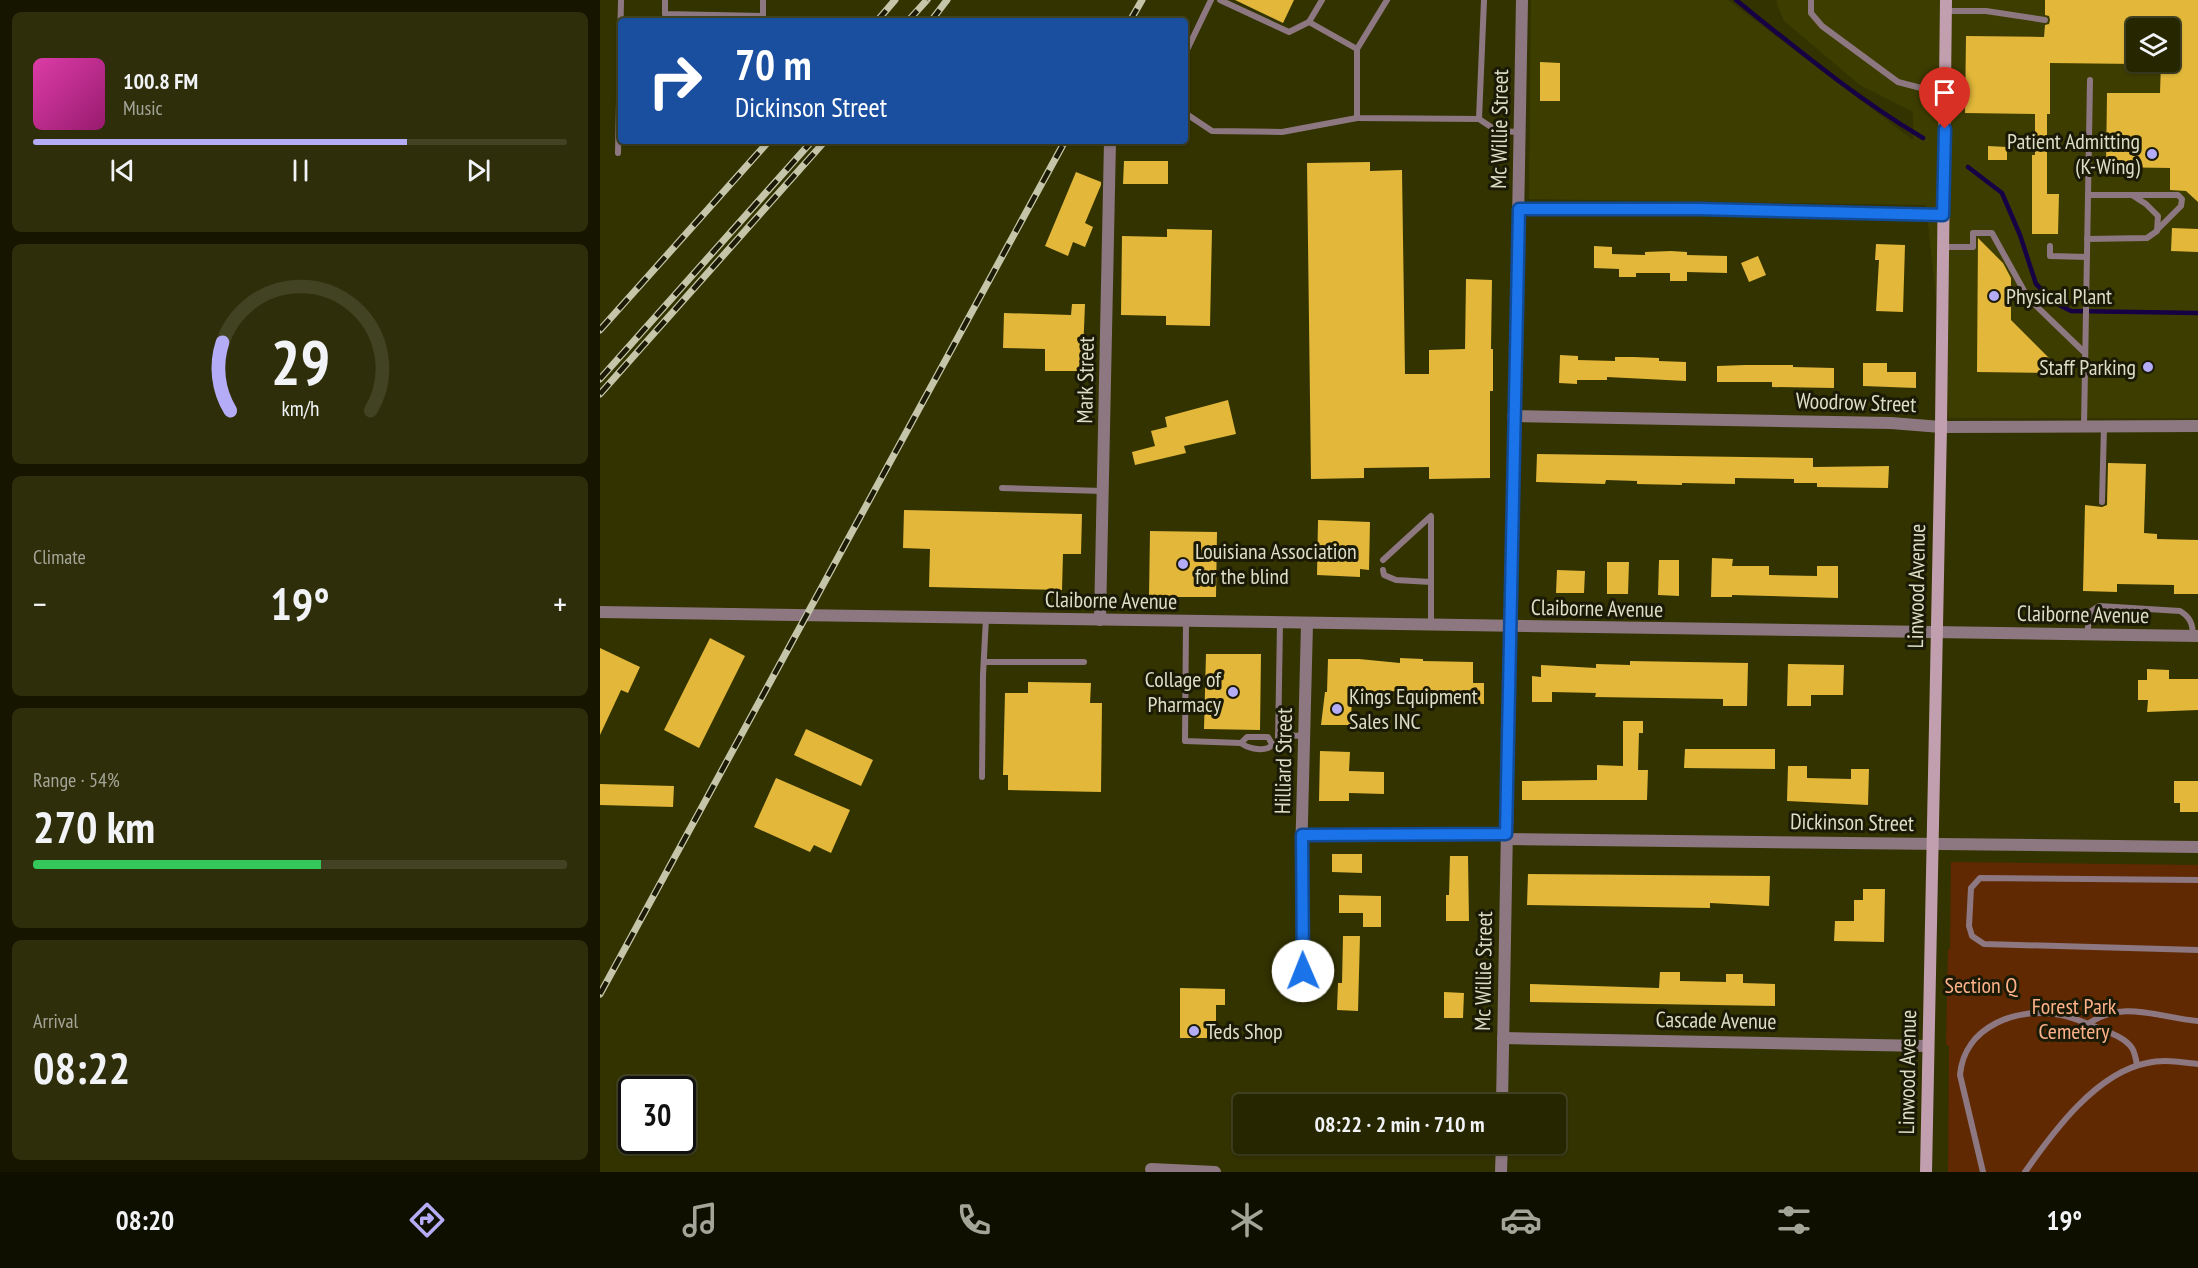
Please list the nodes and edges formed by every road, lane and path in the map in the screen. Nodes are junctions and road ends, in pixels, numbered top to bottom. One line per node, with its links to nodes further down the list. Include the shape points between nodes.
1 (621, 0): 12 (lane)
2 (665, 0): 3 (lane, via 665,14 764,16)
3 (763, 0)
4 (1211, 0): 15 (lane)
5 (1220, 0): 14 (lane, via 1289,32)
6 (1322, 0): 14 (lane)
7 (1387, 0): 16 (lane)
8 (1484, 0): 21 (lane)
9 (1522, 0): 22 (street, Mc Willie Street)
10 (1811, 0): 18 (lane, via 1811,13 1822,26 1898,82)
11 (1946, 6): 13 (lane); 18 (main road, Linwood Avenue)
12 (621, 18)
13 (2044, 20)
14 (1309, 22): 16 (lane)
15 (1188, 48)
16 (1357, 49): 20 (lane)
17 (2090, 80): 26 (lane)
18 (1945, 88): 29 (main road, Linwood Avenue)
19 (1188, 115): 20 (lane, via 1212,131 1282,132)
20 (1358, 118): 21 (lane)
21 (1479, 119): 22 (lane, via 1497,131)
22 (1519, 132): 28 (street, Mc Willie Street)
23 (618, 144): 25 (lane)
24 (1110, 144): 42 (street, Mark Street)
25 (618, 153)
26 (2088, 195): 27 (lane); 31 (lane)
27 (2132, 195): 30 (lane, via 2158,216); 30 (lane, via 2178,195 2182,199 2181,206)
28 (1519, 209): 29 (street); 36 (street, Mc Willie Street)
29 (1943, 215): 33 (main road, Linwood Avenue)
30 (2157, 231): 31 (lane, via 2147,238)
31 (2087, 239): 34 (lane)
32 (2050, 246): 34 (lane, via 2050,256)
33 (1943, 247): 35 (lane, via 1973,247 1973,233 1992,233 2028,298); 38 (main road, Linwood Avenue)
34 (2087, 257): 35 (lane)
35 (2085, 353): 39 (lane)
36 (1513, 416): 38 (street, Woodrow Street); 54 (street, Mc Willie Street)
37 (2198, 426): 40 (street, Woodrow Street)
38 (1941, 427): 39 (street, Woodrow Street); 55 (main road, Linwood Avenue)
39 (2085, 427): 40 (street, Woodrow Street)
40 (2104, 427): 43 (lane)
41 (1002, 488): 42 (lane)
42 (1104, 491): 49 (street, Mark Street)
43 (2102, 502)
44 (1383, 560): 46 (lane, via 1431,516)
45 (1383, 570): 46 (lane, via 1384,575 1396,580)
46 (1431, 582): 53 (lane)
47 (600, 612): 48 (street, Claiborne Avenue)
48 (986, 618): 49 (street, Claiborne Avenue); 58 (lane)
49 (1100, 620): 50 (street, Claiborne Avenue)
50 (1186, 622): 51 (street, Claiborne Avenue); 62 (lane, via 1185,741)
51 (1280, 623): 52 (street, Claiborne Avenue); 60 (lane)
52 (1308, 624): 53 (street, Claiborne Avenue); 61 (street, Hilliard Street)
53 (1431, 626): 54 (street, Claiborne Avenue)
54 (1510, 627): 55 (street, Claiborne Avenue); 66 (street, Mc Willie Street)
55 (1936, 634): 56 (street, Claiborne Avenue); 67 (main road, Linwood Avenue)
56 (2087, 635): 57 (street, Claiborne Avenue); 57 (lane, via 2090,612 2099,606 2180,611 2191,622)
57 (2196, 636)
58 (984, 662): 59 (lane); 64 (lane)
59 (1084, 662)
60 (1278, 735): 61 (lane); 63 (lane, via 1278,744)
61 (1305, 736): 65 (street, Hilliard Street)
62 (1241, 743): 63 (lane, via 1247,748 1267,748); 63 (lane, via 1247,737 1268,737)
63 (1272, 744)
64 (982, 777)
65 (1302, 835): 66 (street, Dickinson Street); 71 (street, Hilliard Street)
66 (1506, 837): 67 (street, Dickinson Street); 74 (street, Mc Willie Street)
67 (1932, 844): 68 (street, Dickinson Street); 75 (main road, Linwood Avenue)
68 (2198, 847)
69 (2198, 880): 70 (lane, via 1980,878 1971,888 1969,926 1975,940 1989,945)
70 (2198, 950)
71 (1303, 971)
72 (2198, 1021): 73 (lane, via 2129,1011 2104,1014)
73 (2088, 1024): 77 (lane, via 2129,1044); 84 (lane, via 2060,1014 2031,1014 1995,1023 1971,1042 1962,1062 1961,1081)
74 (1503, 1038): 75 (street, Cascade Avenue); 78 (street, Mc Willie Street)
75 (1928, 1046): 83 (main road, Linwood Avenue)
76 (2198, 1064): 77 (lane)
77 (2137, 1065): 85 (lane, via 2110,1079 2074,1110)
78 (1502, 1094)
79 (1502, 1154): 82 (street)
80 (1151, 1169): 81 (street)
81 (1215, 1172)
82 (1502, 1172)
83 (1926, 1172)
84 (1983, 1172)
85 (2025, 1172)

